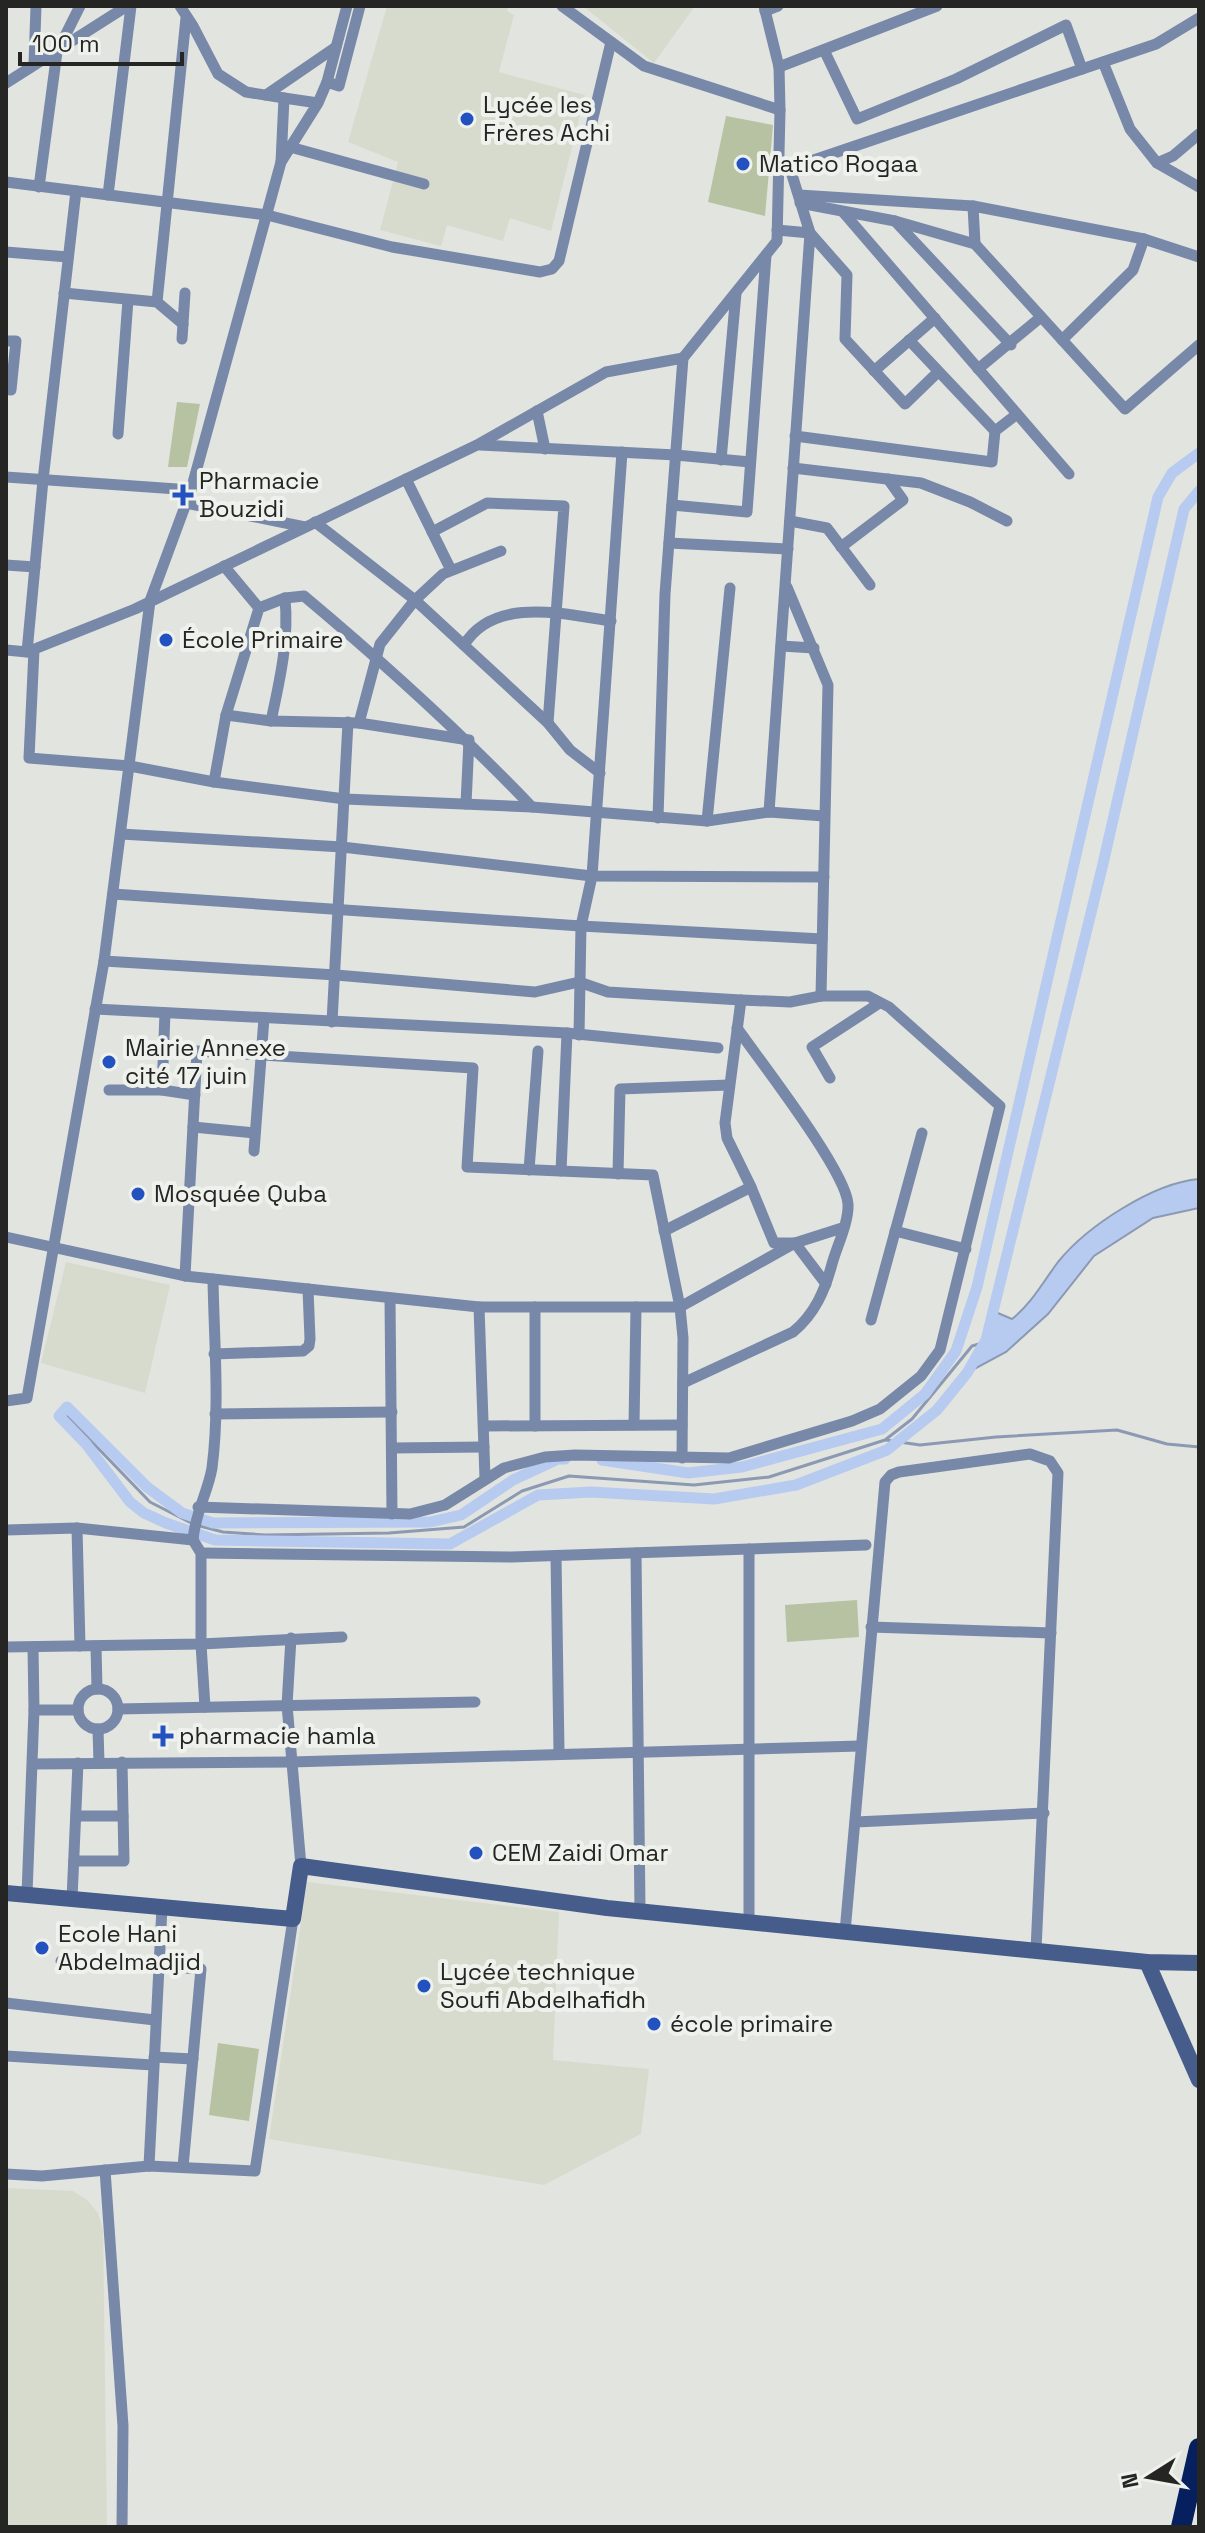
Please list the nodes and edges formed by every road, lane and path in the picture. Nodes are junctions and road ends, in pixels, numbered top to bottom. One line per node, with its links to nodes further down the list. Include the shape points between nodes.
1 (36, 6): 18 (street)
2 (80, 6): 16 (street)
3 (129, 6): 16 (street); 38 (street)
4 (180, 6): 11 (street)
5 (347, 6): 14 (street)
6 (360, 6): 21 (street, via 339,86)
7 (562, 6): 13 (street)
8 (778, 6): 10 (street)
9 (937, 6): 15 (street)
10 (765, 9): 19 (street)
11 (186, 18): 23 (street, via 218,74 246,92); 40 (street)
12 (1199, 18): 17 (street, via 1156,44)
13 (611, 42): 26 (street, via 644,66); 43 (street, via 559,261 552,269 540,272 392,247)
14 (336, 47): 21 (street); 23 (street)
15 (824, 50): 19 (street); 20 (street, via 857,119 956,79 1066,25)
16 (57, 52): 18 (street); 35 (street)
17 (1103, 62): 20 (street); 31 (street, via 1130,129)
18 (34, 64): 22 (street)
19 (779, 67): 26 (street)
20 (1082, 69): 32 (street)
21 (327, 82): 25 (street)
22 (6, 83)
23 (266, 95): 24 (street)
24 (284, 98): 25 (street); 30 (street)
25 (318, 103): 29 (street)
26 (780, 110): 28 (street)
27 (1199, 134): 31 (street)
28 (780, 136): 32 (street); 45 (street)
29 (290, 147): 30 (street); 34 (street)
30 (281, 162): 43 (street)
31 (1157, 163): 36 (street)
32 (790, 168): 39 (street)
33 (6, 182): 35 (street)
34 (424, 184)
35 (39, 187): 37 (street)
36 (1199, 187)
37 (76, 191): 38 (street); 51 (street)
38 (108, 195): 40 (street)
39 (800, 199): 41 (street); 42 (street); 46 (street)
40 (167, 202): 43 (street); 57 (street)
41 (973, 206): 47 (street); 48 (street)
42 (843, 211): 44 (street); 59 (street)
43 (267, 215): 89 (street)
44 (895, 221): 48 (street); 65 (street)
45 (777, 230): 46 (street); 50 (street, via 777,241)
46 (810, 233): 69 (street, via 847,275 845,339); 76 (street)
47 (1144, 239): 52 (street); 63 (street, via 1133,270)
48 (975, 244): 58 (street)
49 (6, 252): 51 (street)
50 (766, 254): 55 (street); 82 (street)
51 (68, 257): 53 (street)
52 (1199, 257)
53 (64, 293): 56 (street); 88 (street)
54 (185, 293): 60 (street)
55 (736, 293): 67 (street); 81 (street)
56 (128, 300): 57 (street); 75 (street)
57 (157, 302): 60 (street)
58 (1041, 317): 63 (street); 65 (street)
59 (935, 318): 62 (street); 68 (street)
60 (183, 324): 61 (street)
61 (182, 339)
62 (909, 340): 69 (street); 70 (street)
63 (1062, 340): 66 (street, via 1125,409)
64 (6, 341): 71 (street, via 16,341 11,390)
65 (1011, 345): 68 (street)
66 (1199, 345)
67 (683, 358): 72 (street, via 606,372); 80 (street)
68 (978, 369): 73 (street)
69 (874, 371): 70 (street, via 905,404)
70 (938, 372): 74 (street)
71 (6, 389)
72 (537, 411): 77 (street); 78 (street)
73 (1017, 414): 74 (street); 84 (street)
74 (995, 431): 76 (street, via 992,462)
75 (118, 434)
76 (795, 436): 83 (street)
77 (477, 445): 78 (street); 86 (street)
78 (545, 449): 79 (street)
79 (622, 452): 80 (street); 112 (street)
80 (676, 455): 81 (street); 91 (street)
81 (721, 460): 82 (street)
82 (750, 462): 91 (street, via 747,512)
83 (793, 468): 87 (street); 92 (street)
84 (1069, 474)
85 (6, 477): 88 (street)
86 (406, 479): 94 (street); 95 (street)
87 (888, 479): 93 (street, via 921,483); 97 (street, via 903,500)
88 (43, 480): 89 (street); 102 (street)
89 (191, 490): 90 (street)
90 (186, 503): 94 (street); 109 (street)
91 (672, 505): 96 (street)
92 (790, 521): 97 (street, via 827,528); 98 (street)
93 (1007, 521)
94 (310, 525): 101 (street); 108 (street)
95 (432, 532): 103 (street); 111 (street, via 487,503 564,506)
96 (669, 543): 98 (street); 133 (street)
97 (841, 547): 105 (street)
98 (788, 549): 104 (street)
99 (501, 551): 103 (street)
100 (6, 565): 102 (street)
101 (224, 566): 109 (street); 110 (street)
102 (35, 567): 117 (street)
103 (451, 570): 108 (street)
104 (785, 583): 114 (street); 115 (street)
105 (870, 585)
106 (730, 588): 134 (street)
107 (285, 598): 110 (street); 118 (street, via 304,596); 120 (street, via 286,649)
108 (415, 600): 113 (street); 118 (street, via 380,644)
109 (150, 601): 117 (street); 124 (street)
110 (259, 608): 119 (street)
111 (557, 613): 112 (street); 113 (street, via 508,613 472,632); 122 (street)
112 (611, 621): 125 (street)
113 (464, 645): 122 (street)
114 (781, 646): 115 (street); 130 (street)
115 (814, 648): 132 (street, via 828,685)
116 (6, 650): 117 (street)
117 (30, 651): 124 (street, via 29,758)
118 (378, 657): 121 (street); 123 (street)
119 (226, 715): 120 (street); 126 (street)
120 (271, 721): 121 (street)
121 (354, 723): 123 (street); 127 (street)
122 (548, 723): 125 (street, via 570,750)
123 (469, 740): 128 (street); 129 (street)
124 (130, 766): 126 (street); 135 (street)
125 (600, 773): 131 (street)
126 (214, 782): 127 (street)
127 (345, 799): 128 (street); 136 (street)
128 (466, 804): 129 (street)
129 (532, 807): 131 (street)
130 (769, 812): 132 (street); 134 (street)
131 (595, 813): 133 (street); 137 (street)
132 (824, 816): 138 (street)
133 (658, 818): 134 (street)
134 (707, 821)
135 (121, 834): 136 (street); 139 (street)
136 (342, 847): 137 (street); 140 (street)
137 (592, 876): 138 (street); 141 (street)
138 (824, 877): 142 (street)
139 (113, 894): 140 (street); 143 (street)
140 (338, 909): 141 (street); 144 (street)
141 (581, 926): 142 (street); 145 (street)
142 (822, 939): 146 (street)
143 (104, 961): 144 (street); 149 (street)
144 (336, 975): 145 (street, via 535,992); 152 (street)
145 (579, 982): 147 (street, via 608,992); 154 (street)
146 (821, 996): 147 (street, via 790,1002); 148 (street, via 868,996)
147 (741, 1000): 153 (street)
148 (878, 1004): 158 (street, via 812,1047); 177 (street, via 889,1007 1000,1106)
149 (95, 1009): 150 (street); 176 (street)
150 (165, 1013): 151 (street); 161 (street)
151 (264, 1018): 152 (street); 157 (street)
152 (332, 1022): 154 (street)
153 (737, 1028): 159 (street); 171 (street, via 844,1187 848,1207)
154 (573, 1034): 155 (street); 168 (street)
155 (718, 1048)
156 (538, 1051): 167 (street)
157 (262, 1055): 162 (street, via 197,1051); 164 (street); 167 (street, via 473,1068 467,1167)
158 (830, 1078)
159 (729, 1085): 169 (street, via 620,1089); 170 (street, via 725,1130)
160 (109, 1090): 161 (street)
161 (162, 1090): 162 (street)
162 (195, 1095): 163 (street)
163 (193, 1127): 164 (street); 178 (street)
164 (255, 1133): 166 (street)
165 (922, 1133): 173 (street)
166 (254, 1151)
167 (529, 1170): 168 (street)
168 (561, 1171): 169 (street)
169 (618, 1174): 172 (street, via 653,1175)
170 (751, 1187): 172 (street); 175 (street, via 774,1243)
171 (842, 1228): 175 (street); 180 (street)
172 (664, 1231): 186 (street)
173 (895, 1231): 177 (street); 187 (street)
174 (6, 1237): 176 (street)
175 (795, 1243): 180 (street); 186 (street)
176 (53, 1247): 178 (street); 190 (street, via 27,1398)
177 (966, 1249): 199 (street, via 940,1350 921,1376 880,1409 729,1458)
178 (185, 1276): 179 (street)
179 (213, 1279): 181 (street); 188 (street)
180 (826, 1284): 189 (street, via 812,1314 793,1332)
181 (308, 1289): 182 (street); 188 (street, via 310,1339 303,1351)
182 (390, 1298): 183 (street); 191 (street)
183 (479, 1307): 184 (street); 195 (street)
184 (535, 1307): 185 (street); 196 (street)
185 (636, 1307): 186 (street); 193 (street)
186 (680, 1307): 189 (street)
187 (871, 1320)
188 (214, 1354): 192 (street)
189 (683, 1383): 194 (street)
190 (6, 1401)
191 (392, 1412): 192 (street); 198 (street)
192 (215, 1414): 201 (street, via 211,1471)
193 (634, 1425): 194 (street); 196 (street)
194 (682, 1425): 199 (street)
195 (484, 1426): 196 (street); 197 (street)
196 (535, 1426)
197 (484, 1447): 198 (street); 200 (street)
198 (392, 1448): 202 (street)
199 (682, 1458): 200 (street, via 545,1457)
200 (485, 1478): 202 (street, via 445,1505)
201 (197, 1512): 202 (street); 205 (street)
202 (392, 1514)
203 (77, 1528): 204 (street); 205 (street); 216 (street)
204 (6, 1530)
205 (193, 1537): 208 (street)
206 (866, 1545): 207 (street)
207 (749, 1549): 209 (street); 229 (street)
208 (201, 1553): 210 (street); 215 (street)
209 (636, 1553): 210 (street); 230 (street)
210 (556, 1556): 231 (street)
211 (871, 1627): 212 (street); 212 (street, via 882,1497 891,1475 1030,1454 1050,1461 1058,1473); 228 (street)
212 (1051, 1633): 237 (street)
213 (342, 1637): 214 (street)
214 (291, 1638): 215 (street); 222 (street)
215 (201, 1644): 217 (street); 223 (street)
216 (80, 1646): 217 (street); 219 (street)
217 (96, 1646): 220 (street)
218 (6, 1647): 219 (street)
219 (33, 1647): 225 (street)
220 (97, 1689): 224 (street, via 111,1694); 226 (street, via 84,1694)
221 (475, 1702): 222 (street)
222 (287, 1705): 223 (street); 233 (street)
223 (205, 1707): 224 (street)
224 (118, 1709): 227 (street, via 112,1724)
225 (34, 1710): 226 (street); 236 (street)
226 (78, 1710): 227 (street, via 82,1722)
227 (98, 1729): 235 (street)
228 (860, 1746): 229 (street); 240 (street)
229 (750, 1748): 230 (street); 249 (street)
230 (640, 1750): 231 (street); 247 (street)
231 (559, 1752): 233 (street)
232 (122, 1762): 233 (street); 235 (street); 239 (street)
233 (291, 1762): 242 (street)
234 (78, 1763): 235 (street); 236 (street); 238 (street)
235 (99, 1763)
236 (33, 1764): 244 (street)
237 (1044, 1813): 240 (street); 251 (street)
238 (76, 1816): 239 (street); 241 (street)
239 (123, 1816): 241 (street, via 124,1861)
240 (856, 1822): 250 (street)
241 (74, 1861): 245 (street)
242 (301, 1866): 247 (street); 248 (street)
243 (6, 1893): 244 (street)
244 (27, 1894): 245 (street)
245 (72, 1899): 246 (street)
246 (162, 1907): 248 (street); 255 (street)
247 (640, 1911): 249 (street)
248 (293, 1919): 263 (street, via 255,2171)
249 (749, 1922): 250 (street)
250 (845, 1932): 251 (street)
251 (1036, 1950): 253 (street)
252 (61, 1961): 255 (street)
253 (1147, 1962): 254 (street); 261 (street)
254 (1199, 1963)
255 (158, 1967): 257 (street); 259 (street, via 201,1969)
256 (6, 2003): 257 (street)
257 (155, 2020): 260 (street)
258 (6, 2056): 260 (street)
259 (193, 2059): 260 (street); 263 (street)
260 (154, 2061): 262 (street)
261 (1199, 2080)
262 (149, 2166): 263 (street); 264 (street)
263 (183, 2167)
264 (105, 2170): 265 (street); 267 (street, via 123,2426)
265 (6, 2174)
266 (1199, 2448): 268 (highway)
267 (122, 2527)
268 (1181, 2527)

